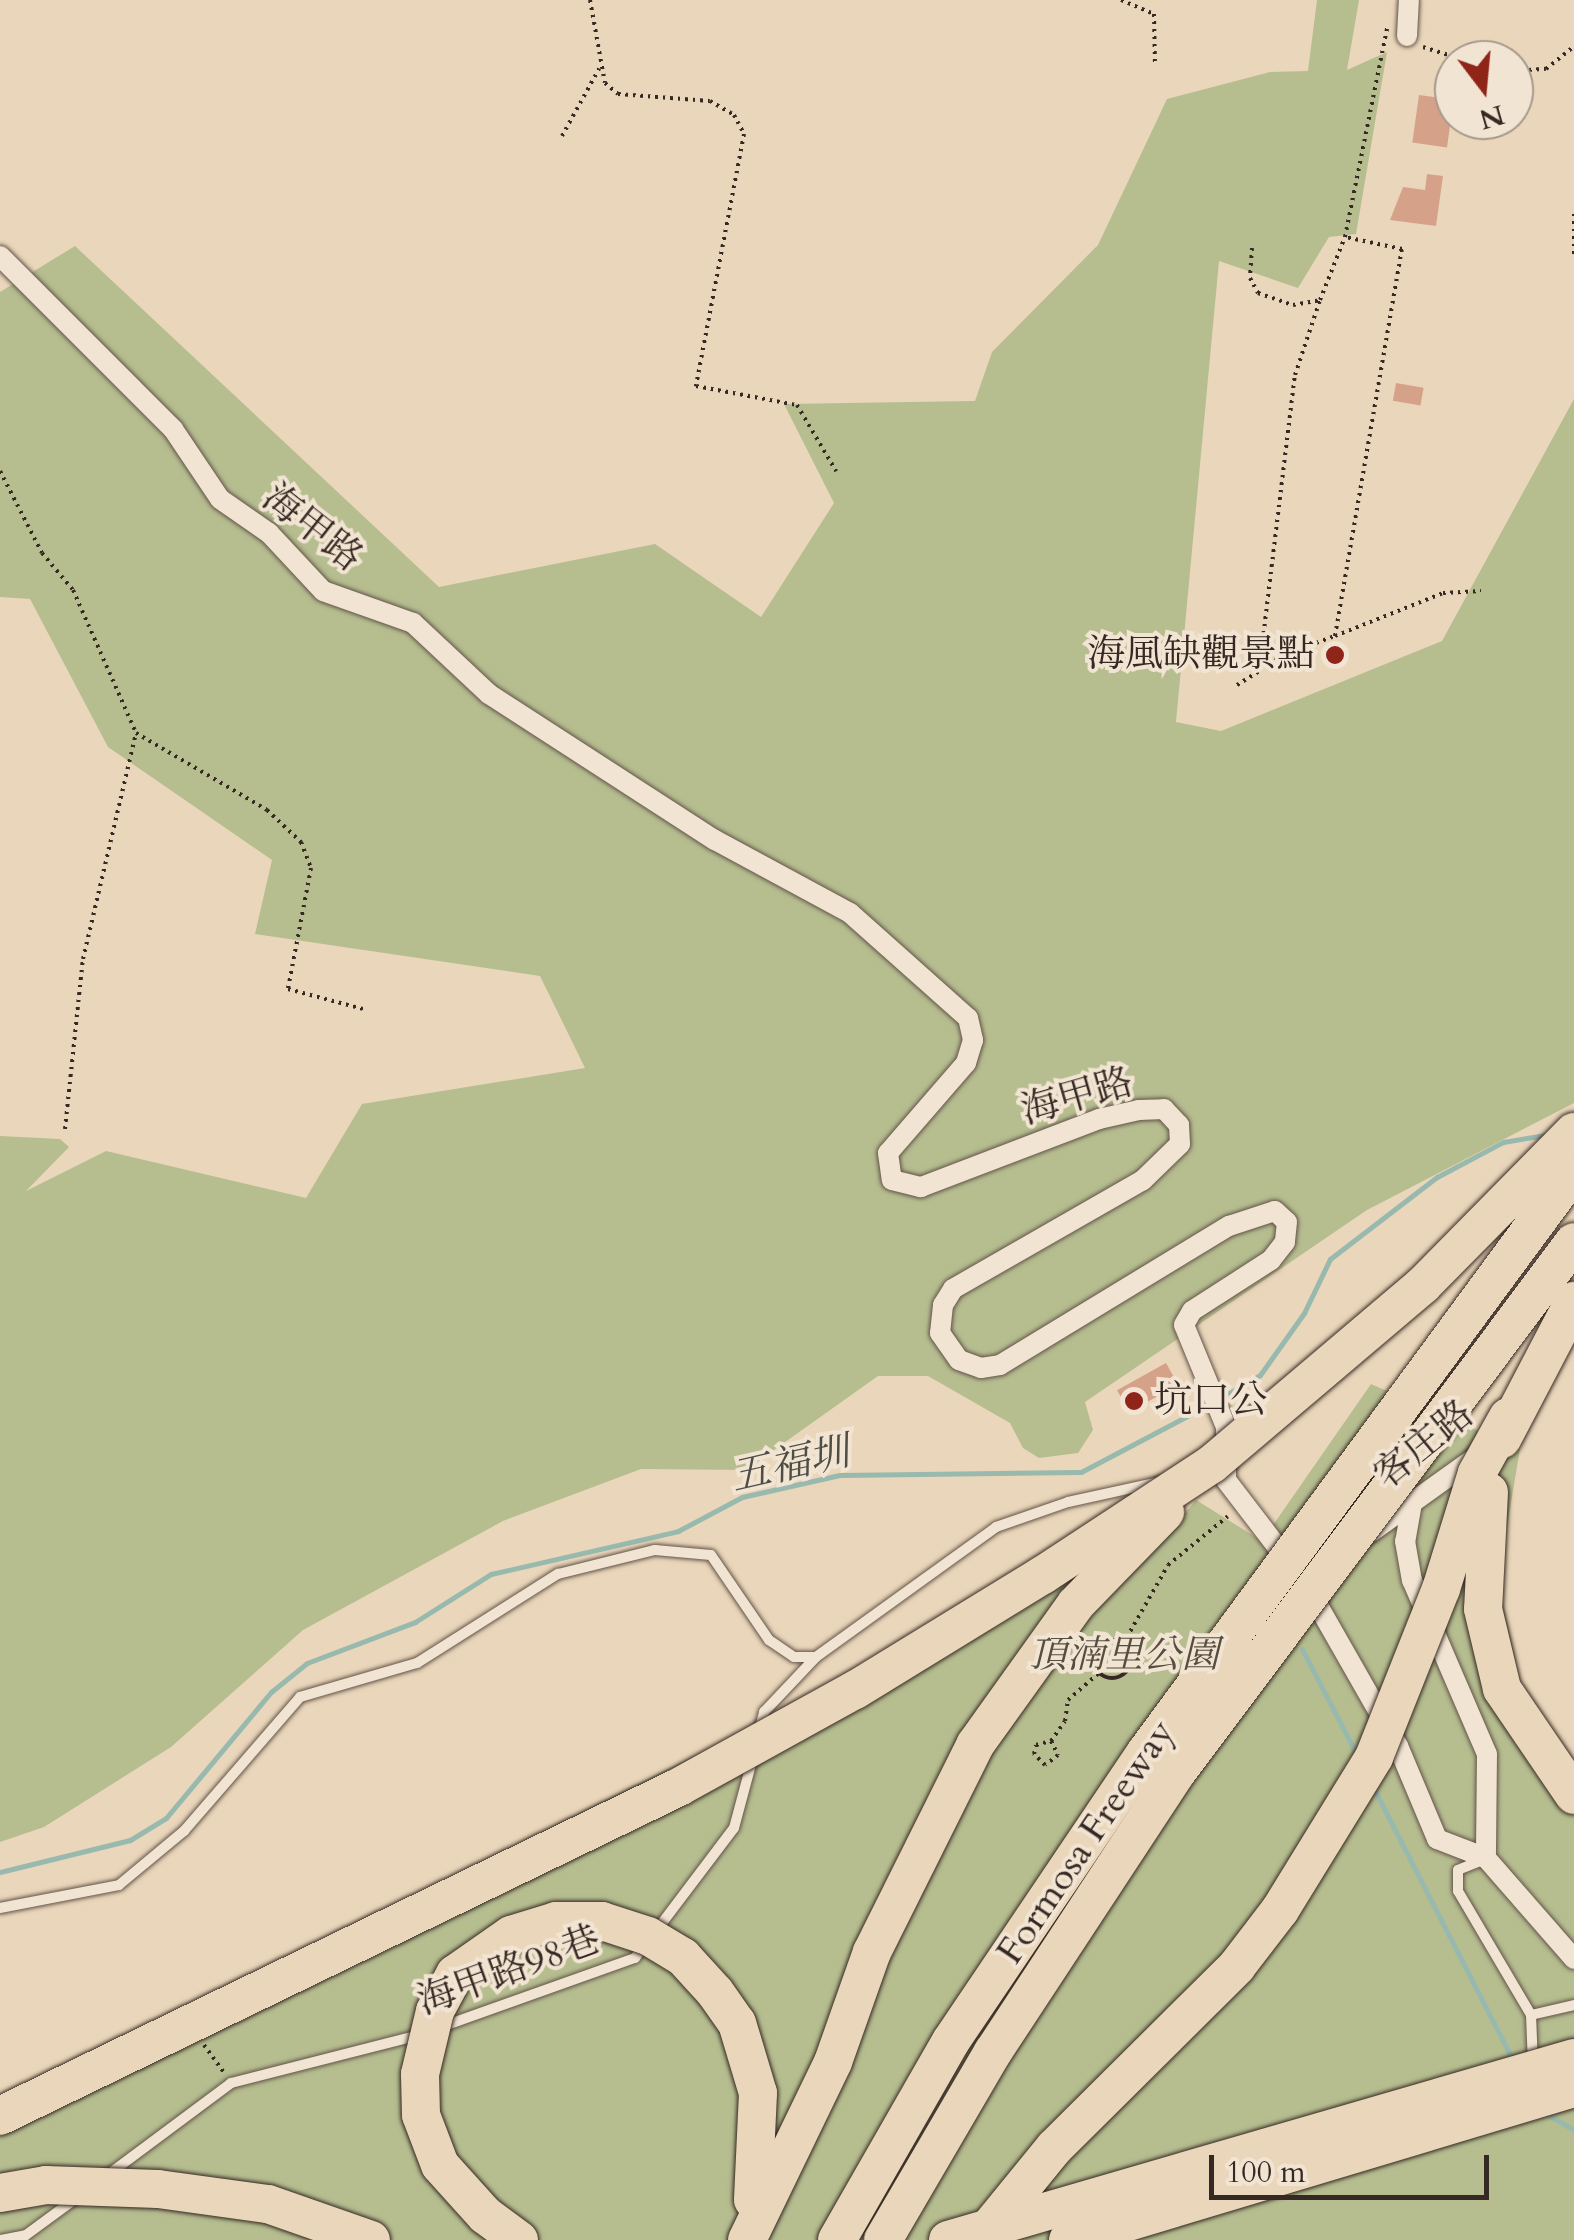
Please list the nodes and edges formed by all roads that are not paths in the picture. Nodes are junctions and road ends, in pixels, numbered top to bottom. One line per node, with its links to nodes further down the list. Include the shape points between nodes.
1 (1409, 1): 2 (street)
2 (1406, 36)
3 (0, 256): 10 (street, 海甲路, via 173,429 220,499 270,532 323,591 413,623 489,694 715,840 850,913 968,1018 973,1040 966,1063 893,1144 886,1168 892,1180 921,1187 1099,1118 1139,1110 1164,1109 1179,1125 1180,1144 1143,1180 953,1289 943,1305 940,1333 960,1360 981,1368 1025,1354 1230,1226 1274,1211 1286,1222 1286,1242 1270,1260 1192,1312 1184,1325 1226,1427)
4 (1574, 1132): 10 (highway, bridge, via 1423,1285)
5 (1574, 1171): 29 (highway, Formosa Freeway, bridge, via 1146,1752 951,2041)
6 (1574, 1242): 30 (highway, Formosa Freeway, bridge, via 1177,1772 994,2052)
7 (1574, 1301): 9 (highway, bridge)
8 (1574, 1347): 11 (street, 客庄路, via 1559,1354 1486,1450)
9 (1508, 1417): 14 (highway, bridge, via 1484,1516 1482,1609 1502,1690); 32 (highway, bridge, via 1477,1473 1441,1589 1374,1757 1280,1910 1237,1966 1054,2148)
10 (1219, 1472): 12 (street); 13 (lane, 海甲路98巷, via 1150,1482 996,1526); 22 (highway, bridge, via 680,1787); 28 (highway, bridge, via 1076,1604 975,1745 872,1952 833,2062)
11 (1412, 1503): 12 (street, 客庄路); 15 (street, via 1405,1541 1412,1580 1487,1754)
12 (1311, 1592): 15 (street, via 1398,1746 1437,1839)
13 (816, 1657): 16 (lane, via 794,1658 769,1640 711,1555 655,1550 558,1574 417,1663 300,1697 184,1831 119,1884); 25 (lane, 海甲路98巷, via 764,1712 734,1828 635,1958 387,2047 232,2083 26,2236)
14 (1574, 1794)
15 (1486, 1858): 17 (street); 19 (lane, via 1458,1870 1458,1891)
16 (0, 1908)
17 (1574, 1959)
18 (1574, 2005): 19 (lane)
19 (1531, 2015): 21 (lane, via 1534,2086)
20 (1574, 2058): 31 (highway, bridge)
21 (1565, 2097): 33 (highway, bridge)
22 (0, 2116)
23 (0, 2193): 26 (highway, bridge, via 46,2185 158,2189 268,2204)
24 (753, 2200): 27 (highway, bridge, via 758,2093 737,2023 698,1971 666,1946 602,1921 556,1921 511,1935 456,1974 435,2011 420,2074 421,2115 440,2165 485,2216)
25 (2, 2240)
26 (371, 2240)
27 (519, 2240)
28 (746, 2240)
29 (836, 2240)
30 (883, 2240)
31 (948, 2240)
32 (979, 2240)
33 (1068, 2240)

